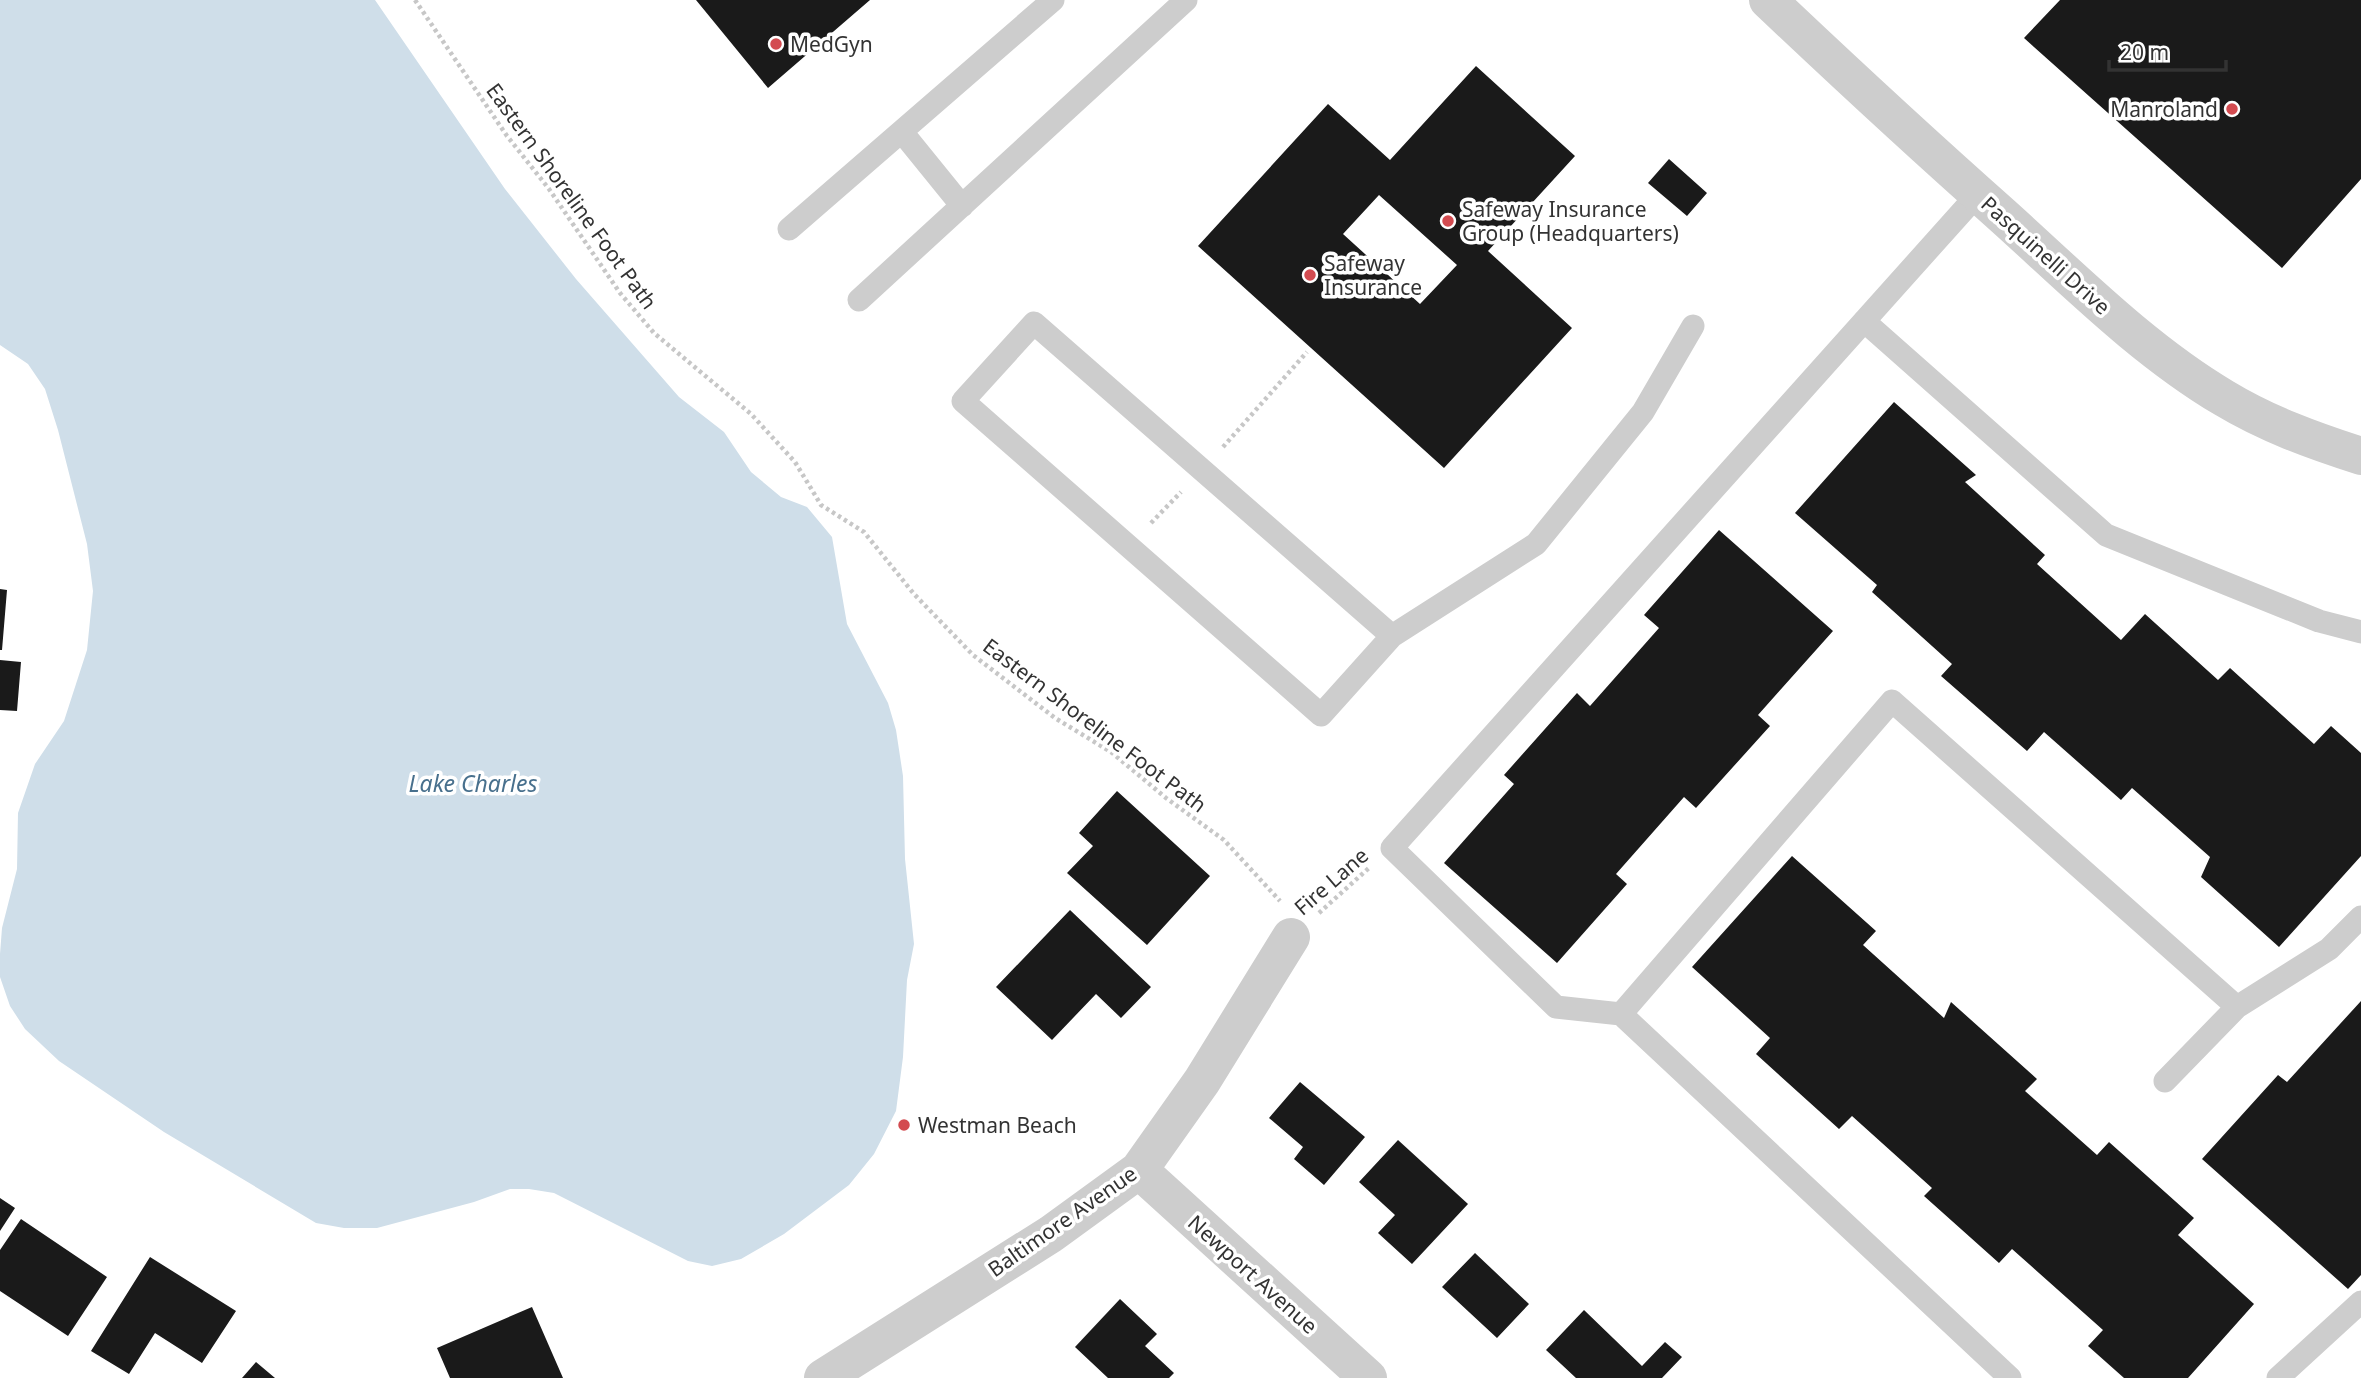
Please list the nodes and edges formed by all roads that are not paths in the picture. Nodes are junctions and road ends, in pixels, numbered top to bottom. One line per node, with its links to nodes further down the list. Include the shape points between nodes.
1 (1053, 0): 4 (lane)
2 (1186, 0): 6 (lane)
3 (1768, 0): 5 (street, Pasquinelli Drive)
4 (902, 132): 6 (lane); 7 (lane)
5 (1978, 194): 9 (lane); 11 (street, Pasquinelli Drive, via 2196,380 2259,417 2317,443)
6 (962, 206): 8 (lane)
7 (789, 229)
8 (859, 300)
9 (1864, 321): 12 (lane, via 2106,536 2319,621); 17 (lane, via 1392,848 1556,1007)
10 (1693, 326): 13 (lane, via 1643,412 1536,544)
11 (2361, 456)
12 (2361, 632)
13 (1392, 636): 13 (lane, via 1321,715 963,401 1034,323)
14 (2361, 917): 16 (lane, via 2329,949)
15 (1291, 937): 19 (street, Baltimore Avenue, via 1202,1080)
16 (2237, 1007): 17 (lane, via 1892,701); 18 (lane)
17 (1620, 1014): 23 (lane)
18 (2165, 1080)
19 (1139, 1170): 21 (street, Baltimore Avenue, via 1051,1234); 22 (street, Newport Avenue)
20 (2361, 1302): 24 (lane)
21 (823, 1378)
22 (1368, 1378)
23 (2010, 1378)
24 (2278, 1378)

